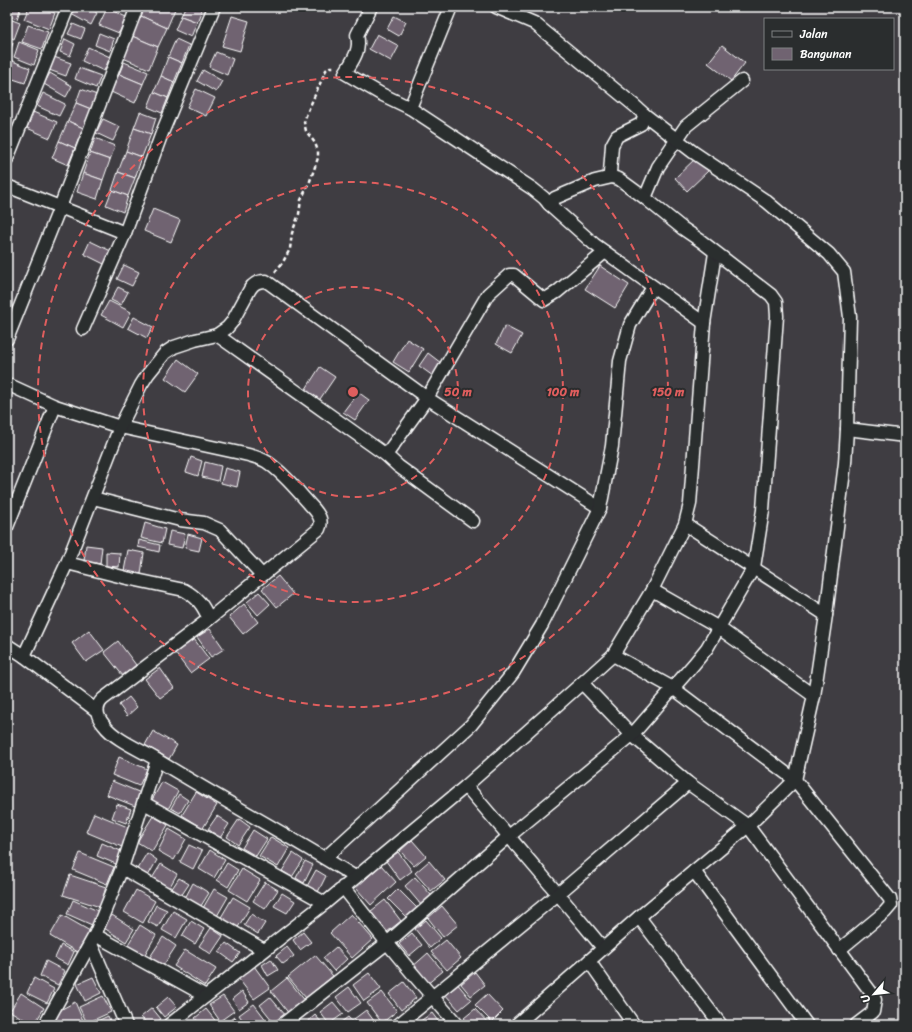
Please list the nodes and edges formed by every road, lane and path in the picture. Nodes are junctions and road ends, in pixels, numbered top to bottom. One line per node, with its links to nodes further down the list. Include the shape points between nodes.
1 (68, 7): 12 (street)
2 (137, 7): 17 (street)
3 (214, 7): 18 (street, via 162,133)
4 (371, 7): 9 (street, via 357,35 357,52 345,73)
5 (451, 7): 9 (street)
6 (496, 7): 10 (street, via 534,23)
7 (326, 70): 21 (path, via 304,122 306,131 315,143 318,158 301,200 290,249 283,262)
8 (742, 81): 11 (street, via 686,126)
9 (410, 108): 16 (street, via 533,189)
10 (645, 115): 11 (street); 13 (street, via 641,124 617,136 612,145)
11 (678, 139): 15 (street, via 658,167); 31 (street, via 766,201 829,254 844,272 850,318)
12 (7, 159)
13 (612, 177): 15 (street, via 620,178); 16 (street, via 595,181 555,198)
14 (7, 186): 17 (street)
15 (645, 198): 20 (street)
16 (549, 204): 19 (street)
17 (60, 207): 18 (street); 26 (street)
18 (125, 233): 24 (street)
19 (605, 252): 22 (street); 28 (street, via 544,300 514,275 505,278 488,294)
20 (715, 253): 23 (street); 40 (street, via 771,295 777,307 763,510)
21 (266, 281): 25 (street, via 258,281 253,285 232,322); 28 (street)
22 (653, 287): 23 (street); 35 (street, via 630,325 620,361 612,446)
23 (704, 323): 37 (street, via 690,504)
24 (83, 329)
25 (217, 335): 30 (street, via 183,343 165,353 148,374); 33 (street)
26 (7, 339)
27 (7, 384): 29 (street)
28 (427, 398): 33 (street); 35 (street)
29 (55, 406): 30 (street); 38 (street)
30 (120, 428): 34 (street); 41 (street, via 257,457 274,468 309,503 320,518 319,529)
31 (847, 429): 32 (street); 43 (street)
32 (905, 436)
33 (386, 455): 36 (street)
34 (93, 498): 39 (street); 41 (street, via 180,520 204,523 220,530)
35 (600, 508): 61 (street, via 542,625 513,673 471,725)
36 (473, 521)
37 (685, 524): 40 (street); 42 (street)
38 (7, 527)
39 (67, 563): 44 (street, via 184,590 201,603); 48 (street)
40 (754, 567): 43 (street); 45 (street)
41 (262, 576): 44 (street)
42 (652, 590): 45 (street); 47 (street)
43 (826, 615): 51 (street)
44 (208, 619): 52 (street, via 103,698 98,704)
45 (719, 628): 50 (street, via 694,664); 51 (street)
46 (7, 645): 48 (street)
47 (613, 655): 49 (street); 50 (street)
48 (24, 656): 52 (street)
49 (582, 683): 53 (street); 57 (street)
50 (673, 688): 53 (street); 55 (street)
51 (814, 696): 55 (street)
52 (97, 711): 54 (street, via 100,720 112,733)
53 (632, 736): 56 (street); 60 (street)
54 (157, 760): 58 (street); 61 (street)
55 (795, 780): 59 (street); 73 (street, via 890,900 891,905 885,912)
56 (688, 783): 59 (street); 66 (street)
57 (466, 786): 60 (street); 64 (street)
58 (144, 803): 62 (street); 67 (street)
59 (748, 826): 63 (street); 73 (street)
60 (508, 837): 66 (street); 70 (street)
61 (325, 858): 64 (street)
62 (122, 868): 69 (street); 72 (street)
63 (694, 871): 68 (street); 86 (street)
64 (355, 877): 65 (street)
65 (343, 888): 67 (street); 70 (street)
66 (558, 894): 71 (street); 76 (street)
67 (325, 903): 72 (street)
68 (639, 917): 71 (street); 85 (street)
69 (93, 940): 75 (street); 77 (street); 78 (street)
70 (386, 943): 76 (street); 80 (street)
71 (603, 948): 74 (street)
72 (264, 950): 75 (street)
73 (839, 950): 87 (street, via 875,1000 871,1015)
74 (589, 961): 83 (street); 84 (street)
75 (206, 996): 79 (street)
76 (432, 996): 81 (street); 82 (street)
77 (49, 1023)
78 (126, 1025)
79 (169, 1025)
80 (282, 1025)
81 (398, 1025)
82 (458, 1025)
83 (516, 1025)
84 (634, 1025)
85 (721, 1025)
86 (807, 1025)
87 (856, 1025)

